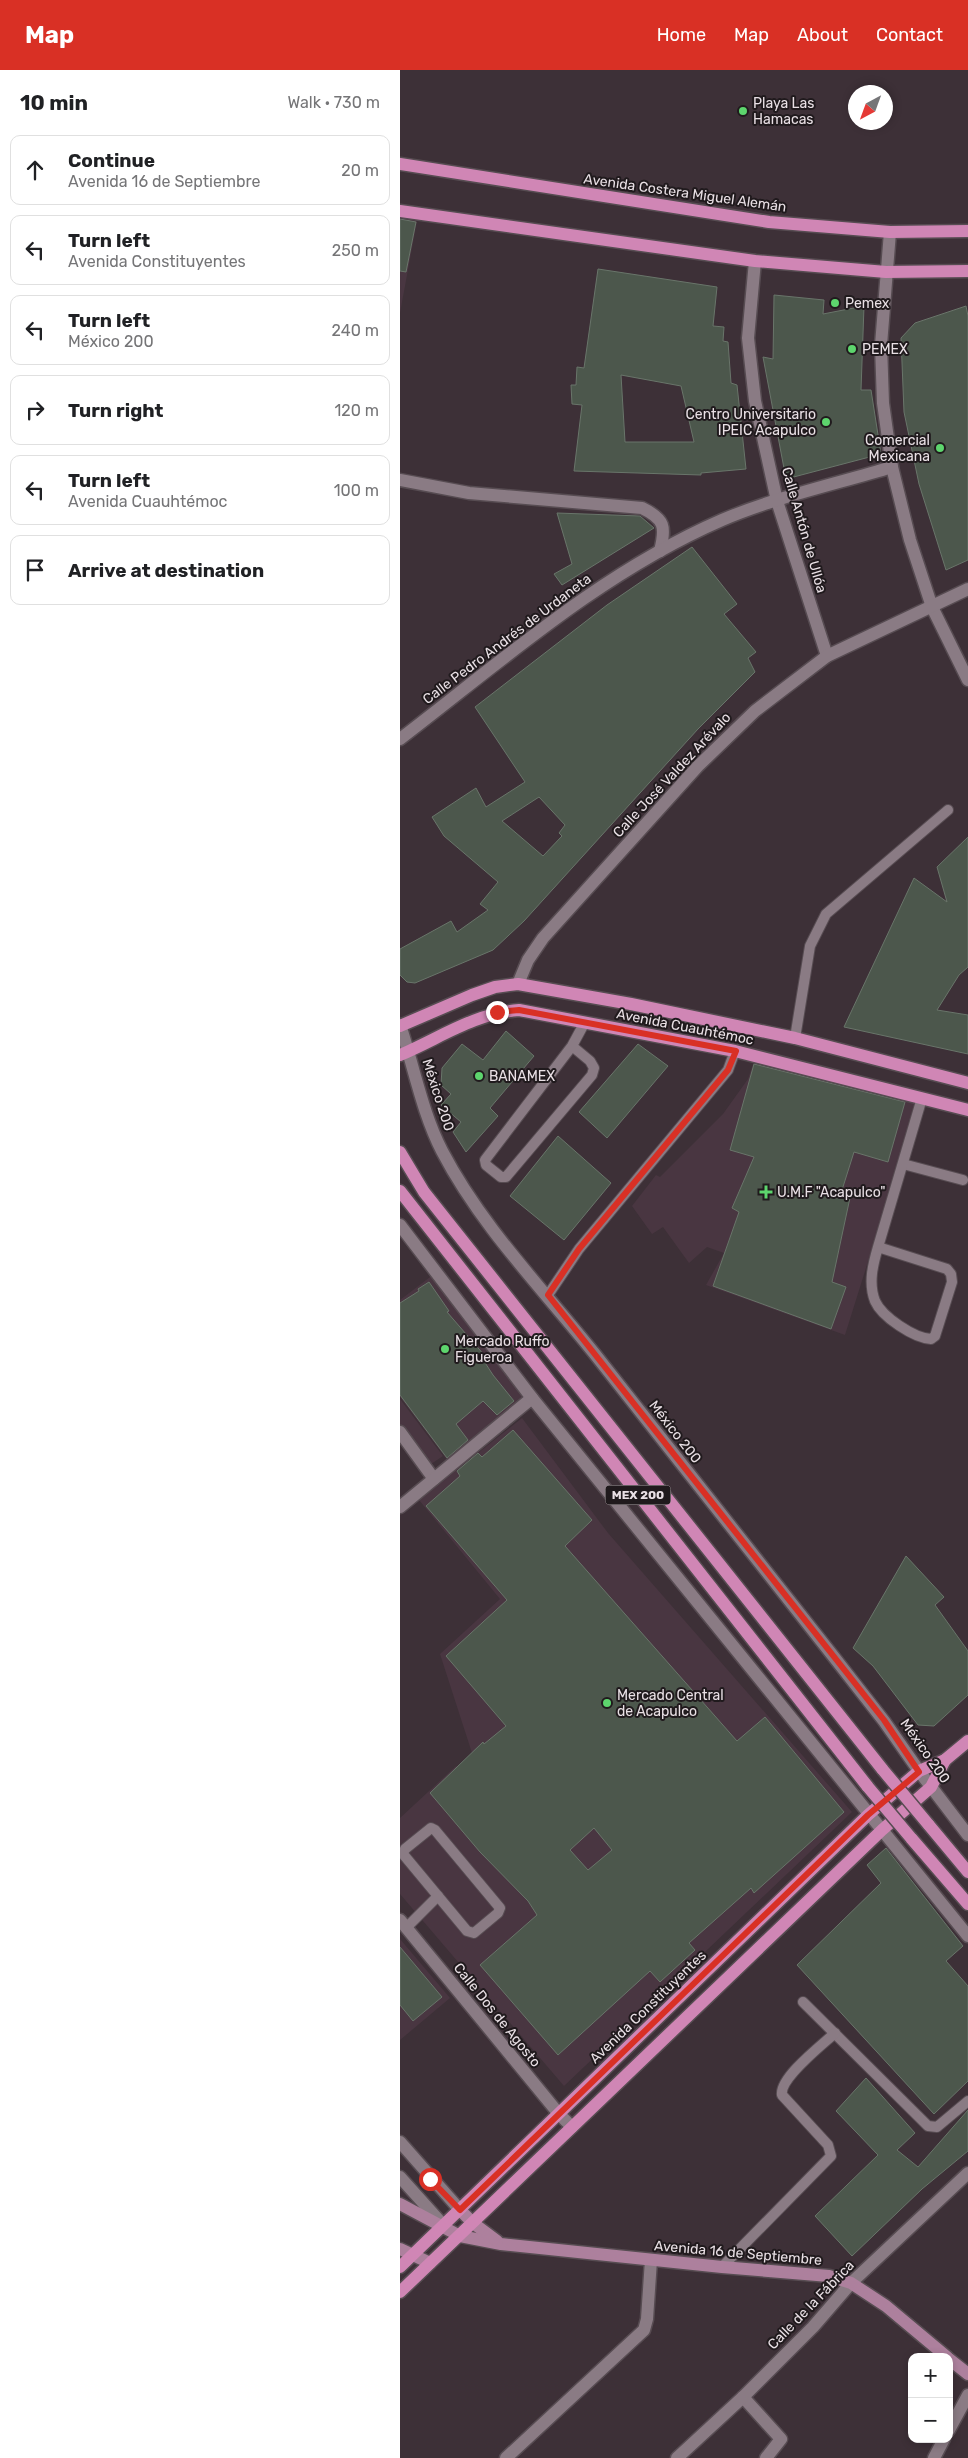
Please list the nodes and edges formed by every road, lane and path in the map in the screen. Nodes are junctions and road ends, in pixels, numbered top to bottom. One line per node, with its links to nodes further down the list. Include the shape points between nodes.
1 (400, 156): 2 (main road)
2 (406, 165): 5 (main road, Avenida Costera Miguel Alemán, via 769,222)
3 (400, 211): 6 (main road)
4 (968, 231): 5 (main road, Avenida Costera Miguel Alemán)
5 (890, 232): 8 (street)
6 (755, 261): 8 (main road); 11 (street, Calle Antón de Ullóa, via 748,338 755,401)
7 (968, 271): 8 (main road)
8 (886, 272): 9 (street, via 881,364)
9 (892, 467): 11 (street, Calle Pedro Andrés de Urdaneta); 14 (street, via 910,540)
10 (400, 480): 12 (street, via 469,492 642,508 655,514 663,524)
11 (777, 501): 12 (street, Calle Pedro Andrés de Urdaneta, via 723,520); 15 (street, Calle Antón de Ullóa)
12 (660, 551): 17 (street, Calle Pedro Andrés de Urdaneta, via 590,593)
13 (968, 589): 14 (street, Calle José Valdez Arévalo)
14 (932, 607): 15 (street, Calle José Valdez Arévalo); 16 (street)
15 (827, 656): 19 (street, Calle José Valdez Arévalo, via 754,711 698,766 543,938 528,960)
16 (968, 680)
17 (400, 738)
18 (948, 810): 22 (lane, via 826,914 810,946)
19 (518, 984): 21 (main road, Avenida Cuauhtémoc, via 472,995); 22 (main road, Avenida Cuauhtémoc)
20 (585, 1022): 23 (lane); 24 (main road, Avenida Cuauhtémoc); 25 (main road, Avenida Cuauhtémoc, via 519,1010 497,1012)
21 (400, 1026): 25 (street, México 200)
22 (795, 1038): 26 (main road, Avenida Cuauhtémoc)
23 (572, 1046): 23 (lane, via 485,1160 486,1165 501,1177 506,1177 592,1075 594,1068 590,1061)
24 (736, 1051): 27 (main road, Avenida Cuauhtémoc); 35 (lane, via 728,1070 579,1249)
25 (404, 1053): 35 (street, México 200, via 441,1149 462,1187)
26 (968, 1083)
27 (922, 1098): 28 (main road, Avenida Cuauhtémoc); 30 (lane)
28 (968, 1110)
29 (400, 1152): 47 (main road, MEX 200, bridge, via 424,1192 883,1770)
30 (903, 1164): 31 (lane); 34 (lane)
31 (963, 1180)
32 (400, 1191): 49 (main road, MEX 200, bridge, via 868,1787)
33 (400, 1225): 36 (street)
34 (878, 1247): 34 (lane, via 871,1272 875,1301 899,1327 931,1339 944,1309 952,1274 947,1269)
35 (548, 1295): 42 (street, México 200, via 884,1720)
36 (532, 1398): 38 (street); 44 (street)
37 (400, 1432): 38 (street)
38 (434, 1480): 39 (street)
39 (400, 1507)
40 (968, 1741): 41 (main road)
41 (945, 1760): 42 (main road, Avenida Constituyentes); 43 (main road)
42 (919, 1772): 43 (street, México 200); 44 (main road, Avenida Constituyentes)
43 (931, 1787): 45 (main road); 46 (street, México 200)
44 (868, 1815): 45 (street); 55 (main road, Avenida Constituyentes)
45 (882, 1830): 51 (street); 56 (main road)
46 (968, 1835)
47 (968, 1872)
48 (438, 1896): 48 (lane, via 402,1854 431,1828 499,1905 500,1911 470,1933); 50 (lane)
49 (968, 1904)
50 (403, 1924): 55 (street, Calle Dos de Agosto)
51 (968, 1936)
52 (803, 2002): 53 (lane)
53 (835, 2033): 54 (lane, via 928,2126 937,2127); 71 (lane, via 786,2080 781,2091 828,2145 832,2156)
54 (968, 2100)
55 (559, 2114): 56 (street, Calle Dos de Agosto); 61 (main road, Avenida Constituyentes)
56 (572, 2127): 62 (main road)
57 (400, 2142): 61 (street)
58 (968, 2173): 72 (street, Calle de la Fábrica)
59 (400, 2177): 63 (street, Avenida 16 de Septiembre)
60 (400, 2204): 63 (main road)
61 (460, 2210): 62 (main road); 63 (main road, Avenida Constituyentes)
62 (473, 2223): 64 (main road); 65 (main road)
63 (444, 2226): 64 (main road, Avenida 16 de Septiembre); 67 (main road, Avenida Constituyentes)
64 (460, 2236): 65 (main road, Avenida 16 de Septiembre); 69 (main road)
65 (501, 2244): 68 (main road, Avenida 16 de Septiembre)
66 (400, 2249): 67 (main road)
67 (412, 2255): 69 (main road); 70 (main road, Avenida Constituyentes)
68 (651, 2260): 71 (main road, Avenida 16 de Septiembre); 81 (street, via 644,2330)
69 (430, 2263): 73 (main road)
70 (400, 2267)
71 (722, 2267): 72 (main road, Avenida 16 de Septiembre, via 829,2276)
72 (851, 2283): 74 (main road, Avenida 16 de Septiembre, via 886,2306); 78 (street, Calle de la Fábrica, via 813,2327)
73 (400, 2292)
74 (942, 2353)
75 (953, 2362): 76 (main road, Avenida 16 de Septiembre)
76 (968, 2374)
77 (968, 2395): 79 (street)
78 (743, 2397): 82 (street, Calle de la Fábrica); 83 (street, via 781,2439)
79 (953, 2423)
80 (942, 2443): 84 (street)
81 (506, 2458)
82 (677, 2458)
83 (766, 2458)
84 (934, 2458)

